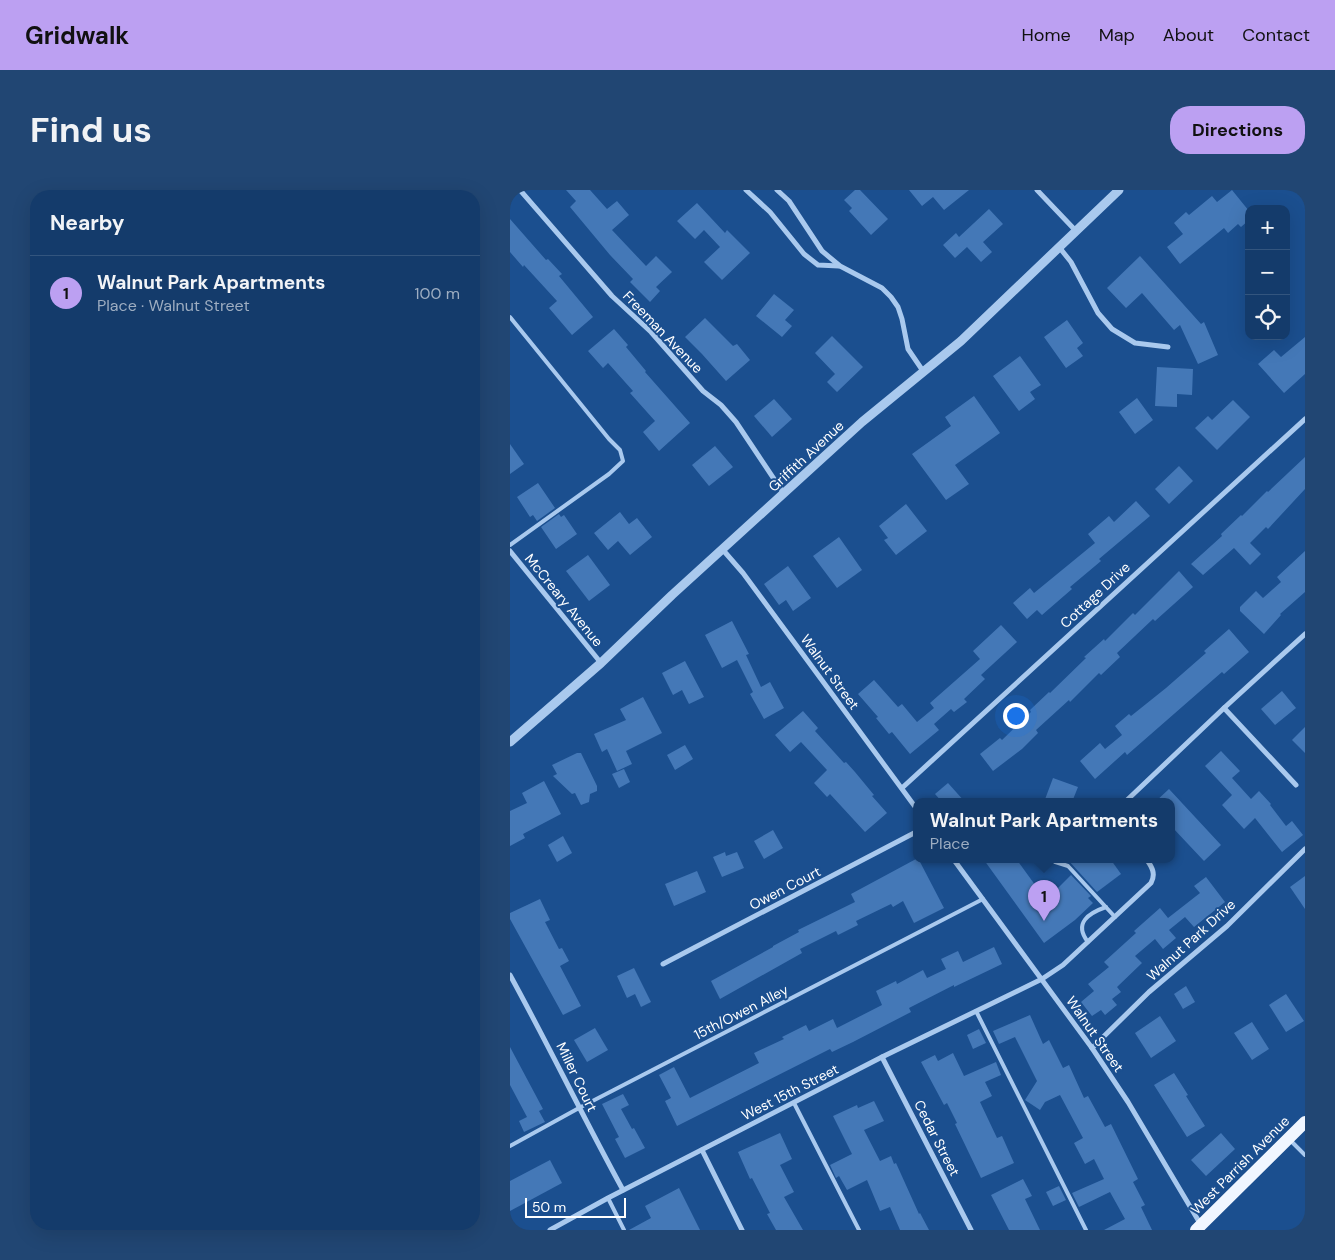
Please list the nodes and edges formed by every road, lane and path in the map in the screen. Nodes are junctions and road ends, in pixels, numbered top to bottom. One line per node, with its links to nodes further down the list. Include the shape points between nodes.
1 (520, 190): 13 (street, Freeman Avenue, via 612,296 651,332 703,391 736,422)
2 (746, 190): 8 (street, via 770,212 804,254 818,265)
3 (777, 190): 8 (street, via 789,202 822,251)
4 (1037, 190): 6 (street)
5 (1120, 190): 6 (street, Griffith Avenue)
6 (1076, 231): 7 (street, Griffith Avenue)
7 (1059, 246): 10 (street, via 1098,313 1112,330 1135,343); 11 (street, Griffith Avenue, via 960,341)
8 (840, 266): 11 (street, via 882,288 891,297 902,319 908,349)
9 (510, 317): 14 (lane, via 620,450 623,461)
10 (1168, 347)
11 (923, 371): 13 (street, Griffith Avenue)
12 (1305, 419): 22 (street, Cottage Drive)
13 (784, 494): 15 (street, Griffith Avenue)
14 (510, 545)
15 (723, 550): 18 (street, Griffith Avenue); 22 (street, Walnut Street)
16 (510, 551): 18 (street, McCreary Avenue)
17 (1305, 634): 19 (street)
18 (601, 663): 20 (street, Griffith Avenue)
19 (1224, 708): 21 (street); 23 (street)
20 (510, 742)
21 (1296, 785)
22 (902, 788): 24 (street, Walnut Street)
23 (1129, 798)
24 (913, 804)
25 (913, 834): 34 (street, Owen Court)
26 (1305, 849): 38 (street, Walnut Park Drive, via 1227,926 1149,992)
27 (956, 863): 30 (street, Walnut Street)
28 (1058, 863): 31 (lane, via 1068,866)
29 (1149, 863): 32 (street, via 1154,871 1152,883)
30 (983, 899): 36 (street, Walnut Street); 41 (lane, 15th/Owen Alley)
31 (1106, 907): 32 (lane); 33 (lane, via 1087,917 1082,926 1082,934)
32 (1115, 917): 33 (street)
33 (1088, 942): 36 (street)
34 (664, 964)
35 (510, 974): 41 (street, Miller Court)
36 (1042, 979): 37 (street, West 15th Street); 38 (street, Walnut Street)
37 (976, 1011): 39 (street, West 15th Street); 55 (lane)
38 (1092, 1048): 49 (street, Walnut Street, via 1128,1102)
39 (882, 1057): 40 (street, West 15th Street); 54 (street, Cedar Street)
40 (794, 1102): 45 (street, West 15th Street); 53 (lane)
41 (579, 1108): 44 (lane, 15th/Owen Alley); 47 (street, Miller Court)
42 (1305, 1122): 43 (main road, West Parrish Avenue)
43 (1288, 1138): 46 (lane); 49 (main road, West Parrish Avenue)
44 (510, 1146)
45 (702, 1150): 47 (street, West 15th Street); 52 (street)
46 (1305, 1155)
47 (623, 1190): 48 (street, West 15th Street)
48 (608, 1198): 50 (street, West 15th Street); 51 (lane)
49 (1200, 1228)
50 (550, 1230)
51 (624, 1230)
52 (742, 1230)
53 (859, 1230)
54 (971, 1230)
55 (1086, 1230)

